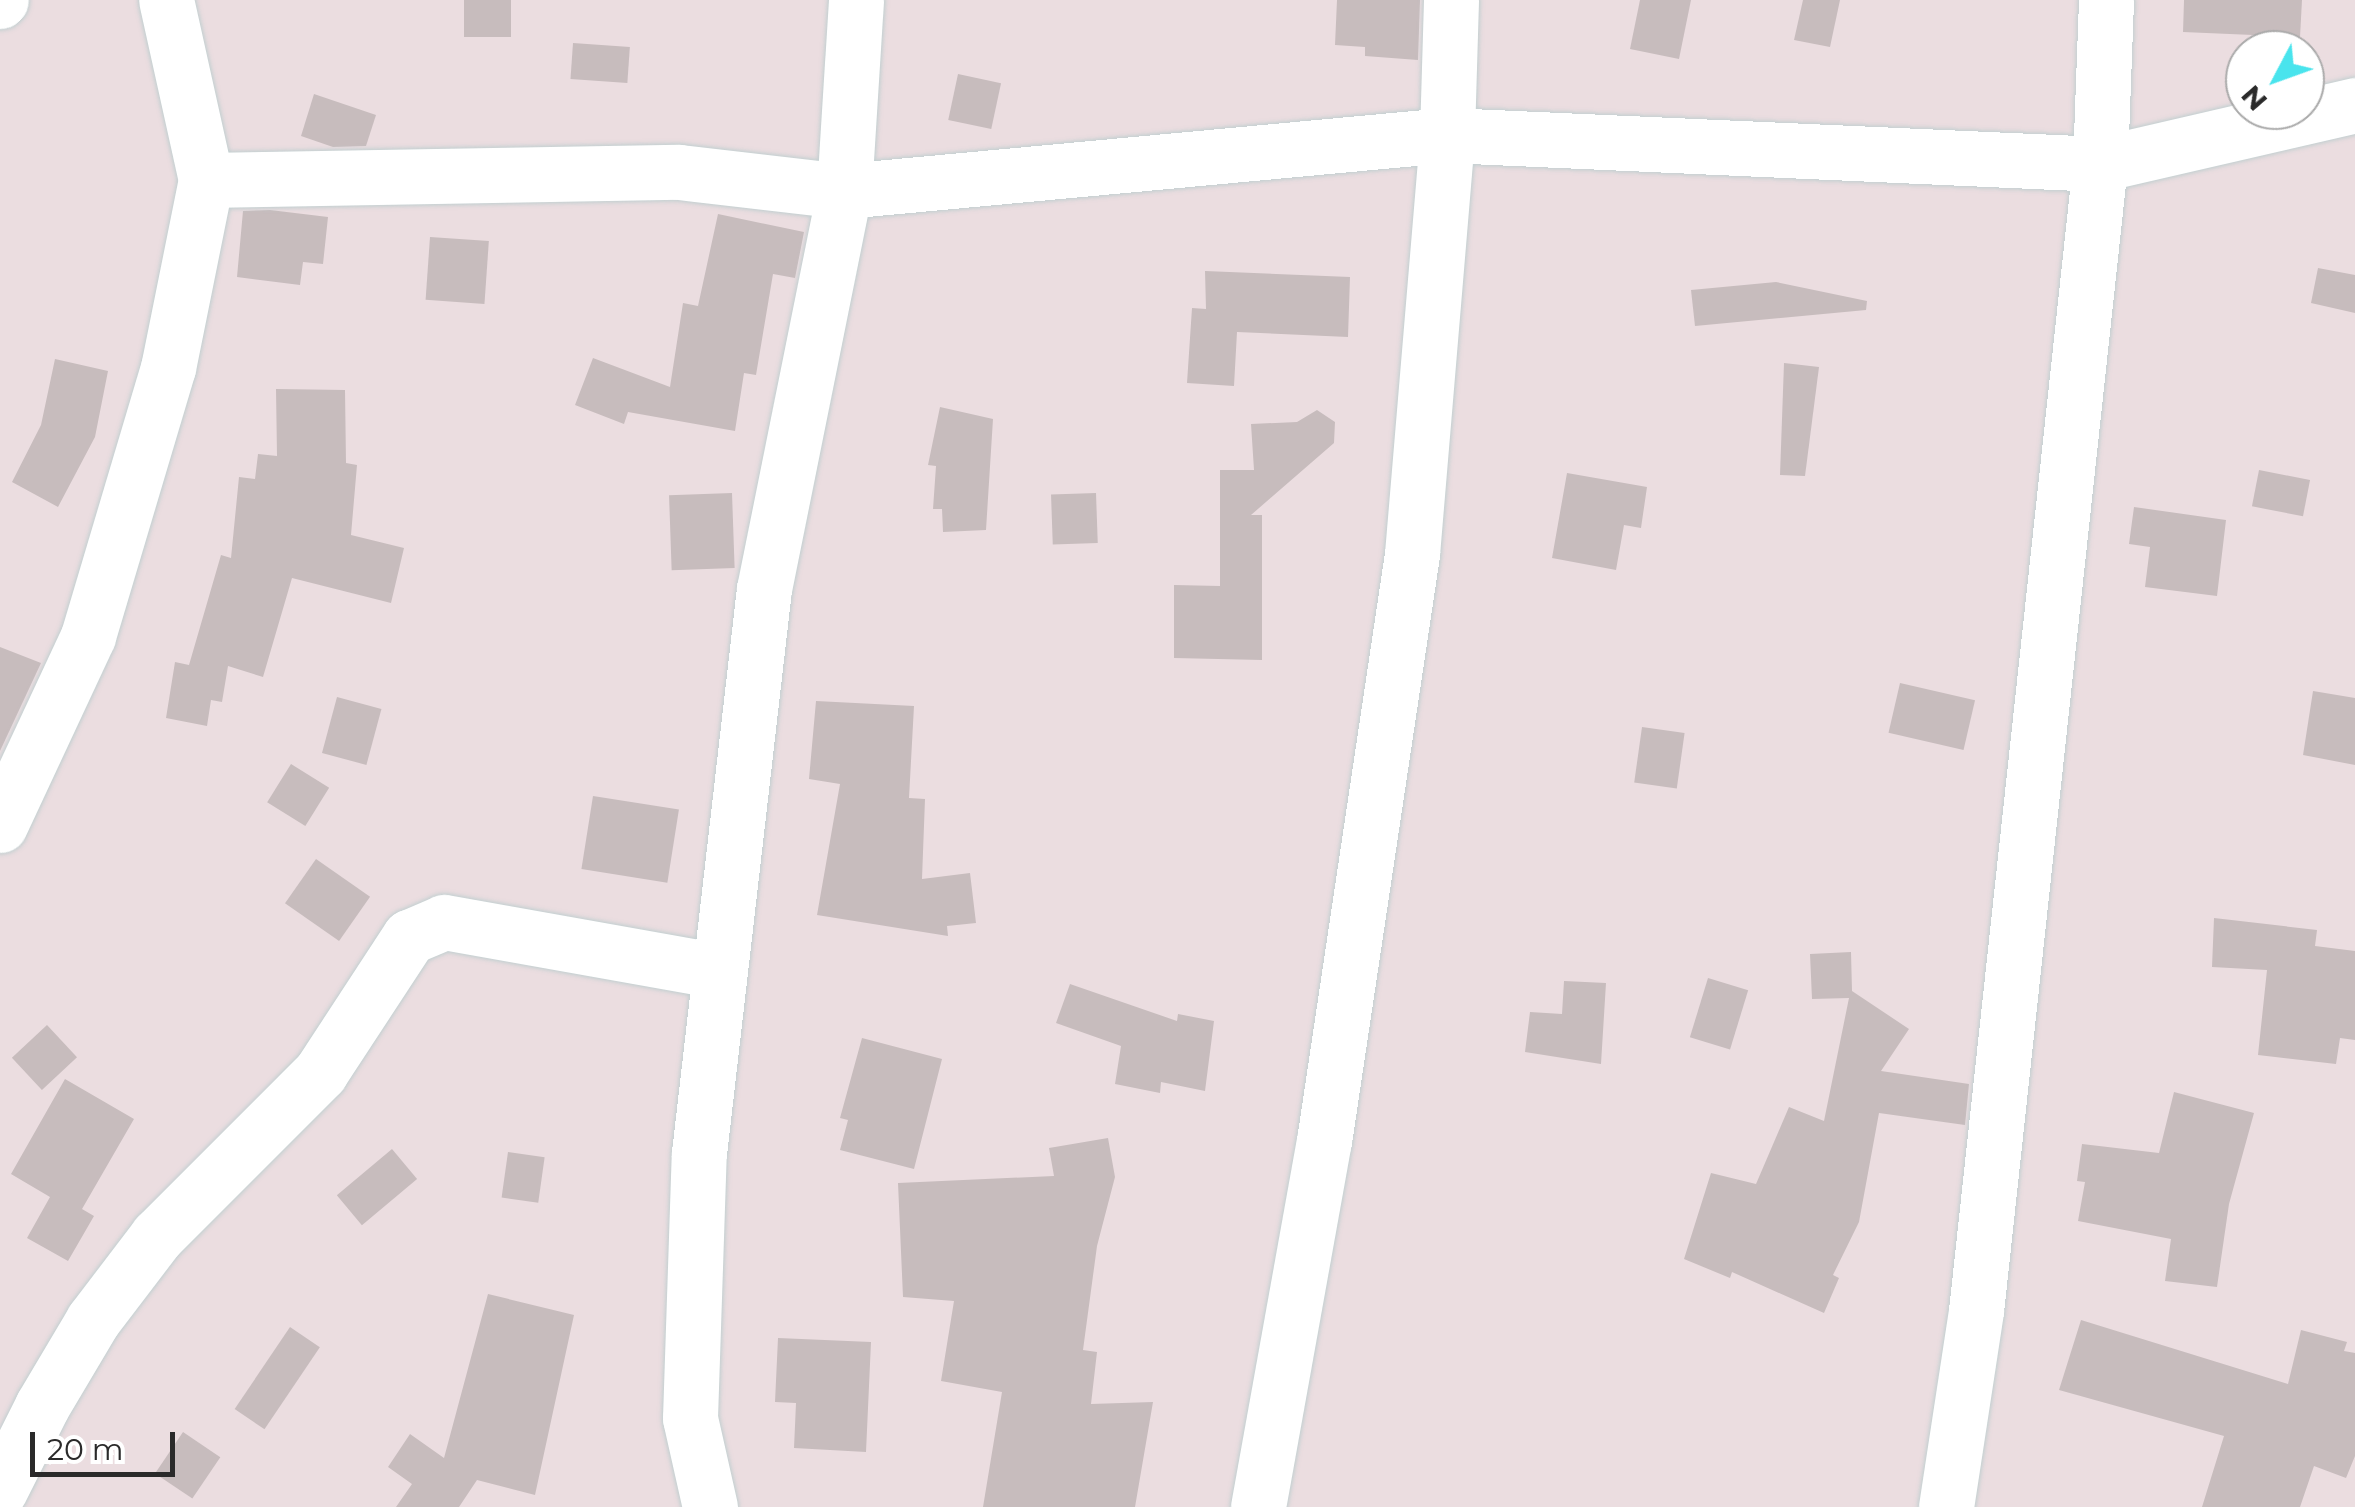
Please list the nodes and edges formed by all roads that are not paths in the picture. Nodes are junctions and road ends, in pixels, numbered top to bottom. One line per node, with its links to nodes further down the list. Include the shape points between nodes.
1 (166, 0): 8 (street)
2 (856, 0): 9 (street)
3 (1452, 0): 6 (street)
4 (2106, 0): 7 (street)
5 (2355, 105): 7 (street)
6 (1447, 135): 7 (street); 9 (street); 14 (street, via 1412,554 1324,1141)
7 (2100, 164): 15 (street, via 1976,1312)
8 (206, 180): 9 (street, via 679,172); 10 (street, via 168,368 88,636)
9 (844, 191): 11 (street, via 764,589)
10 (0, 824)
11 (720, 972): 12 (street, via 444,922 408,937 320,1073 157,1236 92,1320); 13 (street, via 699,1153 690,1418)
12 (0, 1490)
13 (710, 1507)
14 (1258, 1507)
15 (1946, 1507)

